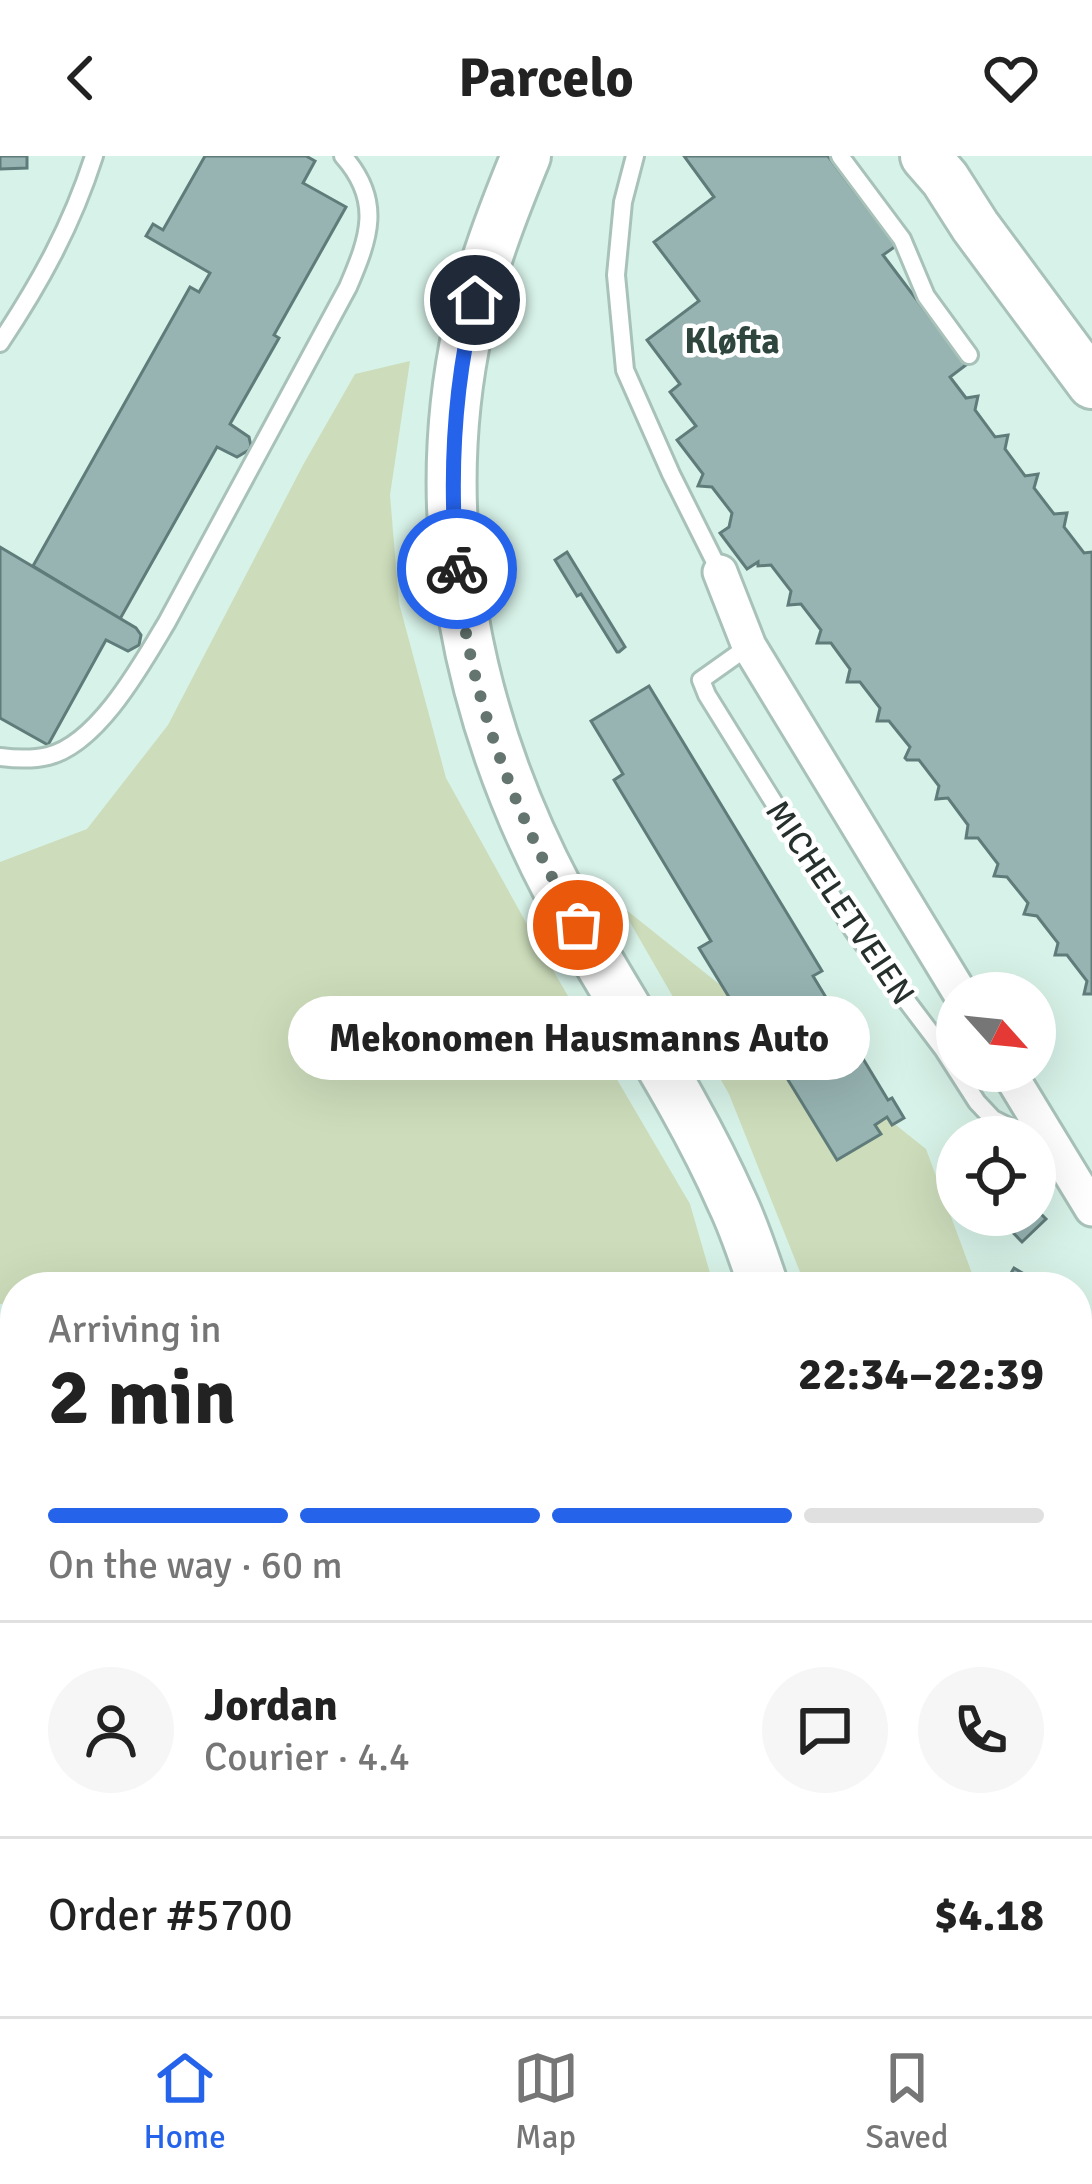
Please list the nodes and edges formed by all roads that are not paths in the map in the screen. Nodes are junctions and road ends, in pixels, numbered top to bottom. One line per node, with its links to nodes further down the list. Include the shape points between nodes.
1 (94, 156): 7 (lane, via 37,288)
2 (344, 156): 12 (lane, via 364,186 366,246 167,622 82,739 47,757)
3 (526, 156): 17 (main road, via 484,267 458,383 452,485 466,638 533,842 704,1143)
4 (635, 156): 10 (lane, MICHELETVEIEN, via 616,275 625,370)
5 (840, 156): 8 (lane, via 902,239 926,296)
6 (935, 164): 9 (main road)
7 (0, 343)
8 (969, 356)
9 (1092, 384)
10 (720, 572): 11 (street, MICHELETVEIEN)
11 (749, 646): 13 (street, MICHELETVEIEN); 14 (lane, MICHELETVEIEN, via 701,680 707,695 853,930)
12 (0, 757)
13 (947, 972)
14 (990, 1116)
15 (1056, 1151): 16 (street)
16 (1092, 1209)
17 (758, 1272)

